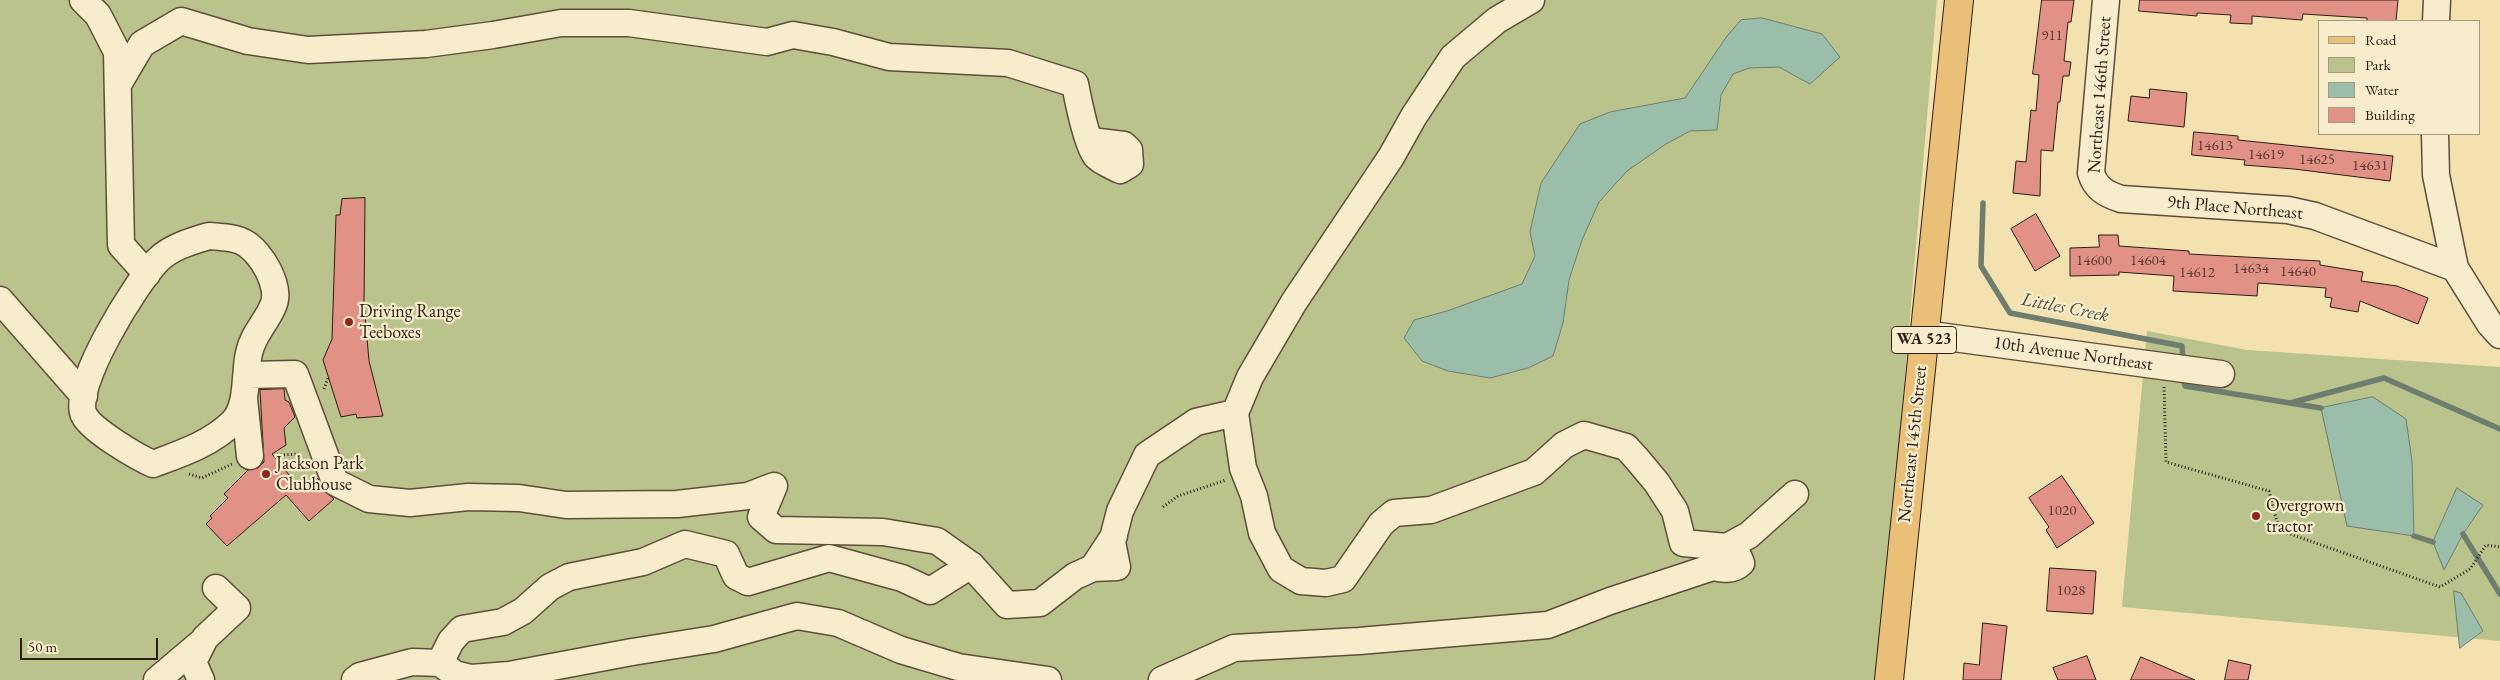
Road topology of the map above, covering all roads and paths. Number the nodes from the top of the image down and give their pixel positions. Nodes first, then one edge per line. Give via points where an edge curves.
1 (83, 0) edge
2 (1531, 0) edge
3 (1959, 0) edge
4 (2106, 0) edge
5 (2437, 0) edge
6 (2436, 20) edge
7 (119, 83) junction
8 (2435, 135) edge
9 (1091, 141) dead end
10 (2099, 188) joint
11 (2455, 268) junction
12 (147, 274) junction
13 (0, 300) edge
14 (1924, 334) junction
15 (2500, 335) edge
16 (2164, 366) junction
17 (2221, 374) dead end
18 (245, 385) junction
19 (84, 396) junction
20 (1235, 413) junction
21 (250, 456) dead end
22 (1245, 474) junction
23 (1795, 494) dead end
24 (1163, 507) dead end
25 (1727, 547) junction
26 (2500, 547) edge
27 (971, 565) junction
28 (216, 588) dead end
29 (206, 638) junction
30 (440, 663) junction
31 (157, 680) edge
32 (171, 680) edge
33 (186, 680) edge
34 (201, 680) edge
35 (355, 680) edge
36 (1048, 680) edge
37 (1162, 680) edge
38 (1889, 680) edge

1 - 7 street via 98,15 117,52
2 - 20 street via 1497,20 1453,57 1294,302 1250,377
3 - 14 main road, Northeast 145th Street / WA 523
4 - 10 street, Northeast 146th Street via 2091,173
5 - 6 street
7 - 9 street via 142,44 181,21 248,41 308,50 426,44 561,23 629,23 767,42 793,35 889,57 1008,64 1075,84
7 - 12 street via 121,245
8 - 11 street via 2436,175
10 - 11 street, 9th Place Northeast via 2121,199 2288,210 2316,216
11 - 15 street
12 - 18 street via 158,259 187,242 210,236 242,241 258,254 272,275 274,304 255,335 248,354
12 - 19 street via 103,341
13 - 19 street
14 - 16 street, 10th Avenue Northeast
14 - 38 main road, Northeast 145th Street / WA 523
16 - 17 street, 10th Avenue Northeast
16 - 26 path via 2166,462 2269,491 2280,530 2440,587 2470,569 2486,545
18 - 19 street via 234,421 200,446 152,464 85,417 81,407
18 - 21 street
18 - 27 street via 295,374 335,482 369,499 410,503 468,497 519,498 566,505 677,504 748,496 774,486 761,517 776,530 883,532 938,541
20 - 22 street
20 - 27 street via 1196,422 1148,455 1120,511 1112,542 1117,566 1093,568 1075,576 1040,603 1007,605
22 - 24 path via 1178,496
22 - 25 street via 1254,496 1262,533 1281,569 1301,581 1326,583 1343,580 1381,524 1394,513 1431,510 1534,472 1564,445 1596,438 1626,447 1657,483 1675,511 1684,543
23 - 25 street via 1749,535
25 - 37 street via 1737,553 1741,563 1737,567 1712,568 1548,625 1234,648
27 - 30 street via 930,591 902,578 829,558 748,582 736,576 726,554 685,544 643,562 569,577 503,622 462,629 451,640
28 - 29 street via 237,608
29 - 31 street
29 - 34 street via 193,662
30 - 35 street via 412,662
30 - 36 street via 455,674 471,678 509,675 714,639 797,616 838,623 901,650 958,667
32 - 33 street

